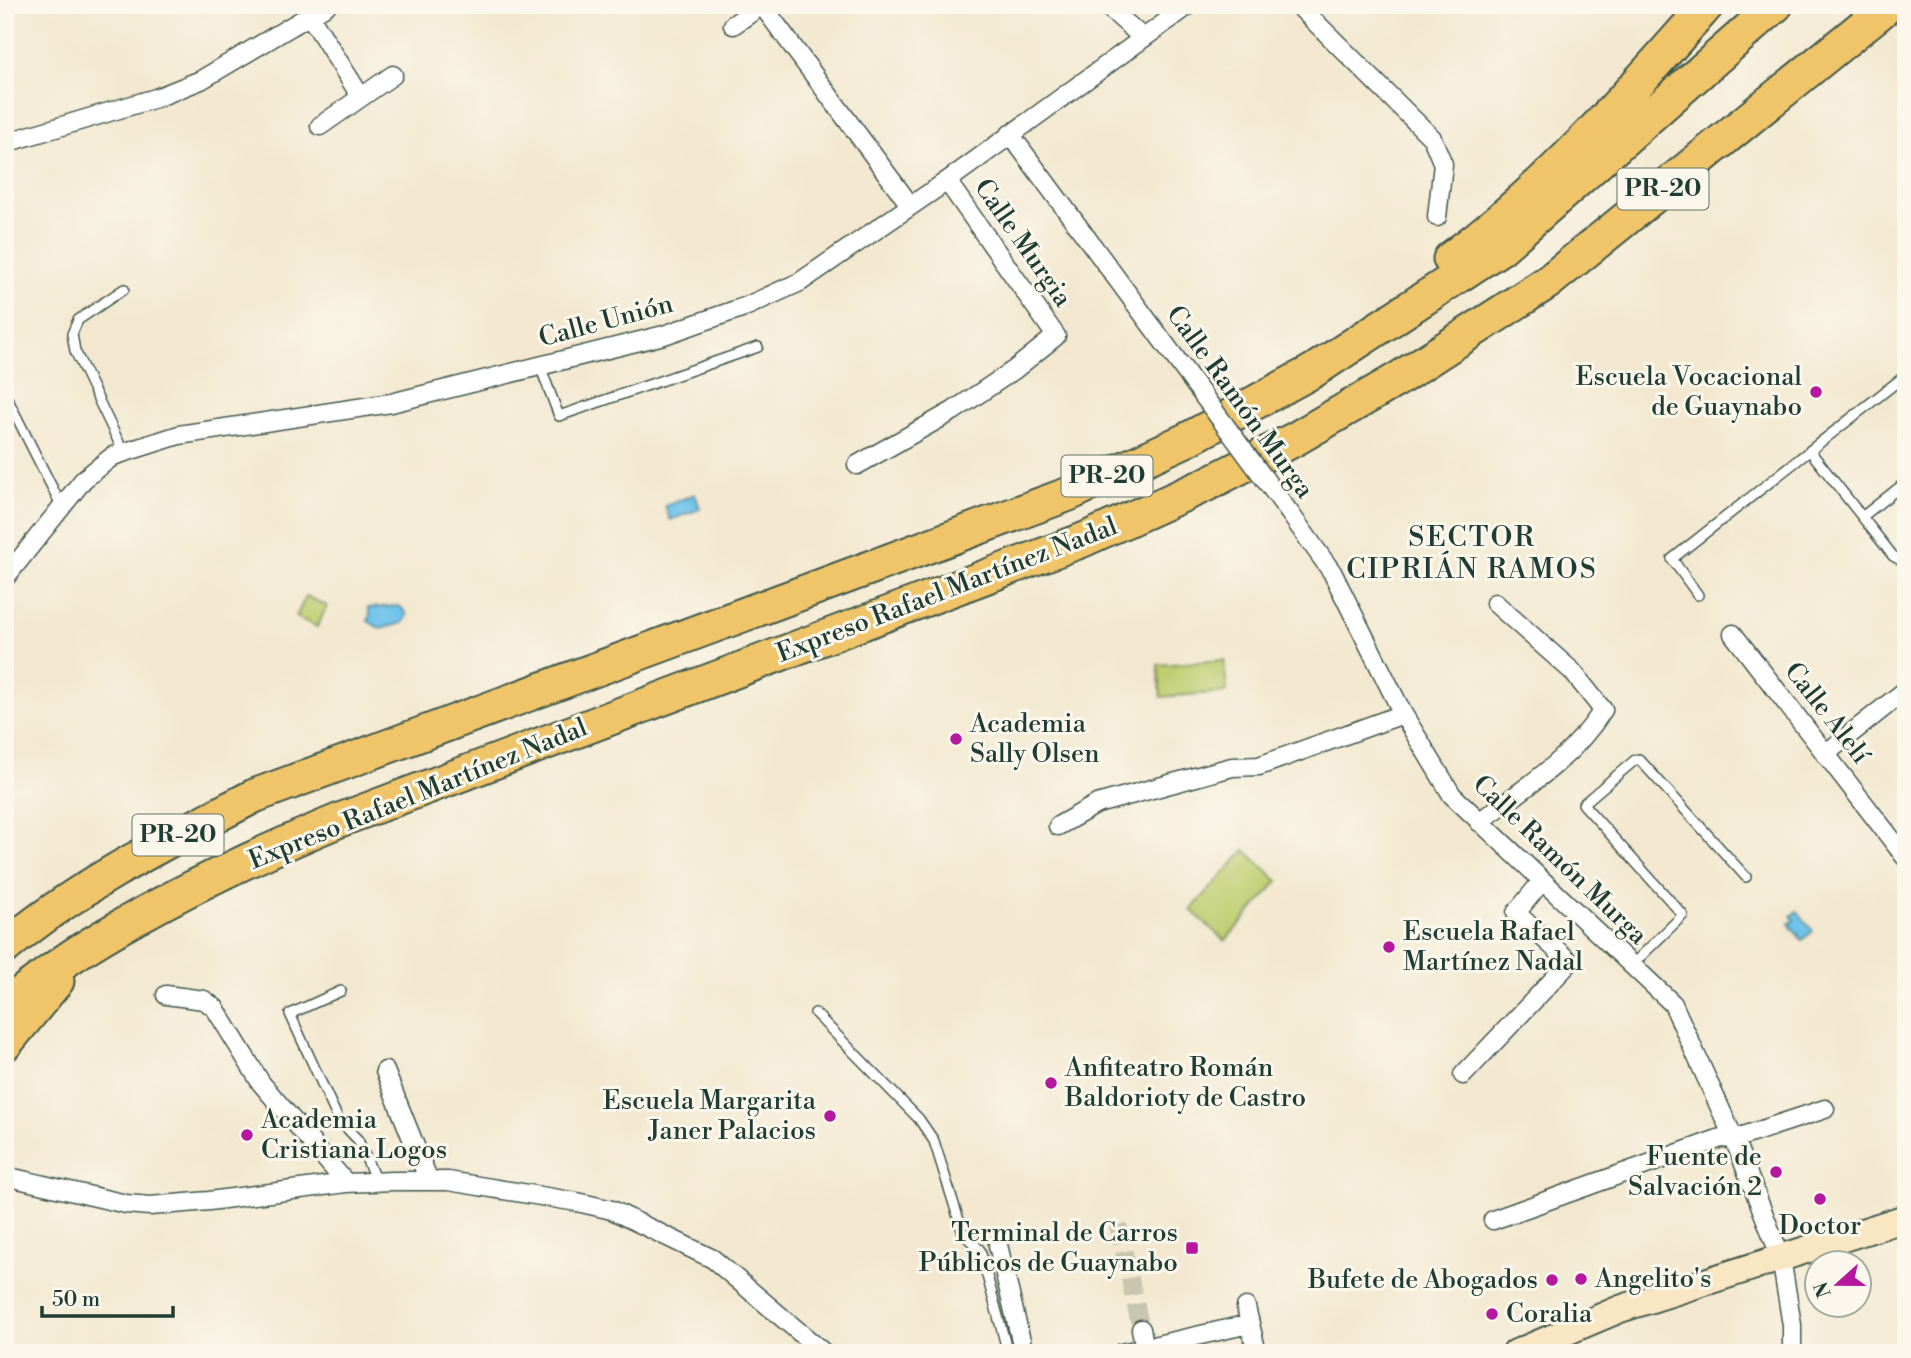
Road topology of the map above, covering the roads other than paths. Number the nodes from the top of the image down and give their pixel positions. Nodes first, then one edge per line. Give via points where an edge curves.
1 (327, 5) edge
2 (762, 5) edge
3 (1106, 5) edge
4 (1189, 5) edge
5 (1298, 5) edge
6 (1707, 5) edge
7 (1776, 5) edge
8 (1889, 5) edge
9 (310, 16) junction
10 (733, 25) dead end
11 (1143, 38) junction
12 (393, 75) dead end
13 (361, 97) junction
14 (320, 126) dead end
15 (1010, 134) junction
16 (5, 143) edge
17 (947, 181) junction
18 (910, 205) junction
19 (1437, 217) dead end
20 (124, 289) dead end
21 (758, 347) dead end
22 (540, 366) junction
23 (1312, 371) junction
24 (1906, 375) edge
25 (5, 394) edge
26 (1810, 451) junction
27 (124, 453) junction
28 (856, 465) dead end
29 (1906, 482) edge
30 (62, 507) junction
31 (1862, 517) junction
32 (1906, 563) edge
33 (5, 578) edge
34 (1698, 594) dead end
35 (1495, 603) dead end
36 (1733, 634) dead end
37 (1906, 690) edge
38 (1403, 714) junction
39 (1825, 754) junction
40 (1479, 822) junction
41 (1058, 826) dead end
42 (1906, 858) edge
43 (1746, 877) dead end
44 (1542, 881) junction
45 (18, 926) edge
46 (5, 947) edge
47 (81, 950) junction
48 (1632, 965) junction
49 (341, 991) dead end
50 (166, 995) dead end
51 (5, 1005) edge
52 (815, 1013) dead end
53 (5, 1044) edge
54 (386, 1071) dead end
55 (1463, 1075) dead end
56 (1825, 1109) dead end
57 (1734, 1139) junction
58 (5, 1176) edge
59 (376, 1181) junction
60 (429, 1181) junction
61 (346, 1183) junction
62 (1906, 1218) edge
63 (1493, 1220) dead end
64 (998, 1245) dead end
65 (1781, 1258) junction
66 (1141, 1329) tunnel mouth
67 (1145, 1350) edge
68 (824, 1353) edge
69 (1008, 1353) edge
70 (1024, 1353) edge
71 (1122, 1353) edge
72 (1257, 1353) edge
73 (1516, 1353) edge
74 (1792, 1353) edge

1 - 9 street
2 - 10 street
2 - 18 street
3 - 11 street
4 - 11 street, Calle Unión
5 - 19 street via 1432,138 1443,164
6 - 23 highway via 1569,158
7 - 23 highway, Expreso Rafael Martínez Nadal / PR-20 via 1501,248
8 - 47 highway, Expreso Rafael Martínez Nadal / PR-20 via 1548,282 1295,439 1083,540 306,834 177,895
9 - 13 street
9 - 16 street via 201,80
11 - 15 street, Calle Unión
12 - 13 street
13 - 14 street
15 - 17 street, Calle Unión
15 - 38 street, Calle Ramón Murga, bridge via 1332,572
17 - 18 street, Calle Unión
17 - 28 street, Calle Murgia via 1056,336 953,411
18 - 22 street, Calle Unión via 800,282 747,306 664,335
20 - 27 lane via 78,320 72,334 75,351
21 - 22 lane via 559,416
22 - 27 street, Calle Unión via 391,403 178,435
23 - 45 highway, Expreso Rafael Martínez Nadal / PR-20 via 1188,439 1069,494 254,796
24 - 26 lane
25 - 30 lane
26 - 31 lane
26 - 34 lane via 1672,559
27 - 30 street, Calle Unión via 84,479
29 - 31 lane
30 - 33 street, Calle Unión
31 - 32 lane via 1893,556
35 - 40 street via 1572,671 1604,710 1564,758
36 - 39 street, Calle Alelí
37 - 39 street
38 - 40 street, Calle Ramón Murga via 1452,795
38 - 41 street via 1259,766 1232,767 1097,804
39 - 42 street, Calle Alelí
40 - 44 street, Calle Ramón Murga
43 - 48 lane via 1639,759 1635,760 1583,804 1683,915
44 - 48 street, Calle Ramón Murga
44 - 55 street via 1516,913 1570,962
45 - 46 highway, Expreso Rafael Martínez Nadal / PR-20
47 - 51 highway, Expreso Rafael Martínez Nadal / PR-20
47 - 53 highway
48 - 57 street, Calle Ramón Murga via 1673,1004
49 - 59 lane via 290,1014 338,1119 358,1140
50 - 61 street via 204,1000 215,1008 261,1083
52 - 69 lane via 919,1119 934,1141 963,1233 980,1250
54 - 60 street
56 - 57 street
57 - 63 street via 1721,1138
57 - 65 street, Calle Ramón Murga
58 - 61 street via 150,1206
59 - 60 street
59 - 61 street
60 - 68 street via 612,1210 713,1259
62 - 65 street
64 - 70 street
65 - 73 street via 1620,1309
65 - 74 street, Calle Ramón Murga
66 - 67 street
67 - 71 street
67 - 72 street via 1248,1315

